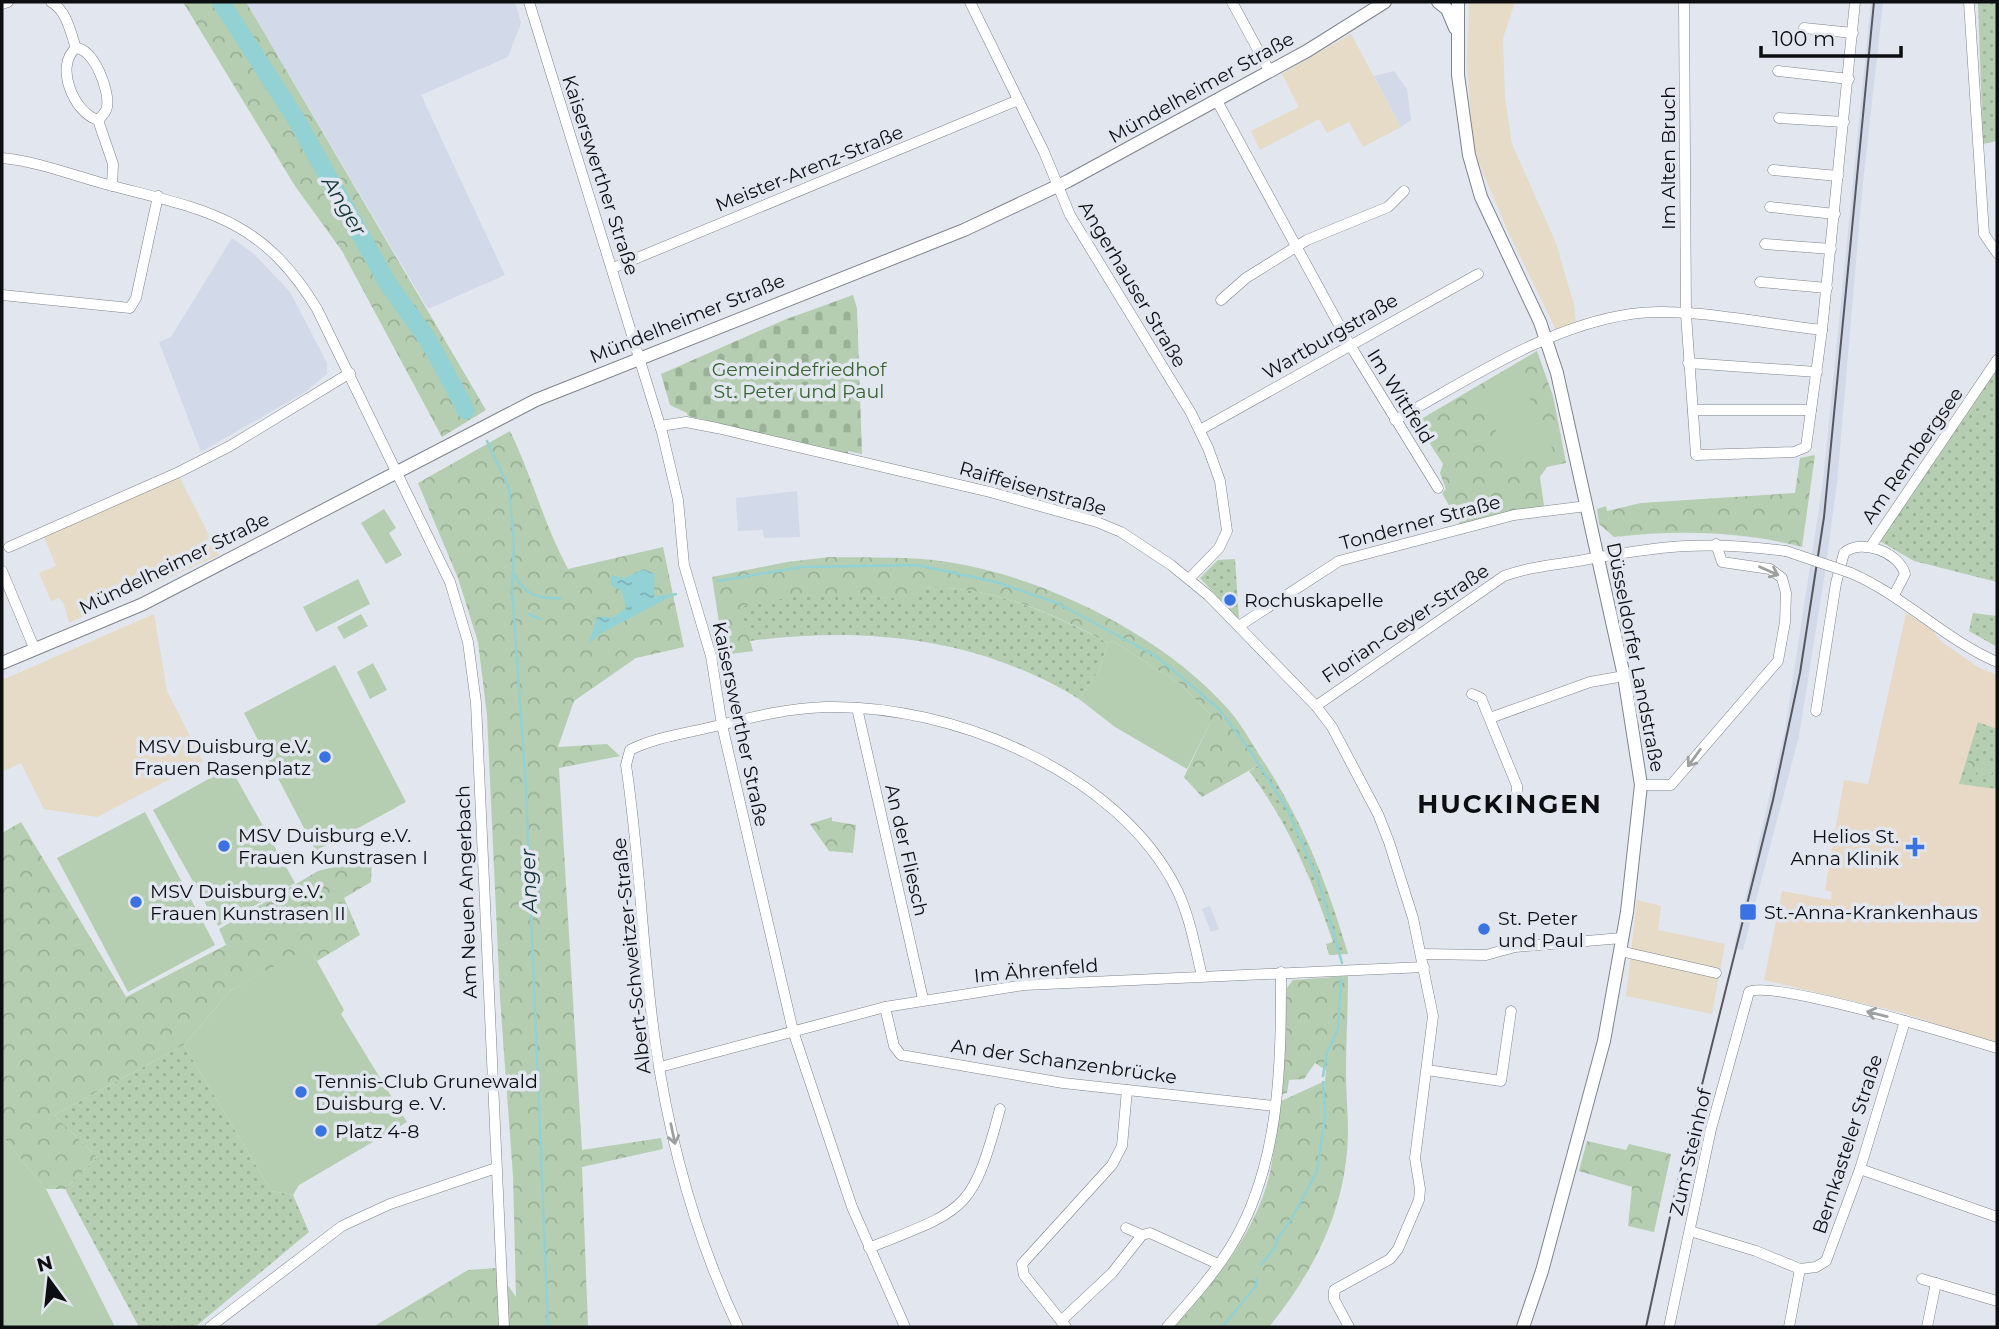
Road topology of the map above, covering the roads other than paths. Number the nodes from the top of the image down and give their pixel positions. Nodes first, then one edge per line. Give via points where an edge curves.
1 (8, 2) edge
2 (51, 2) edge
3 (529, 2) edge
4 (970, 2) edge
5 (1232, 2) edge
6 (1384, 2) edge
7 (1438, 2) edge
8 (1458, 2) edge
9 (1684, 2) edge
10 (1855, 2) edge
11 (1969, 2) edge
12 (2, 4) edge
13 (1804, 28) dead end
14 (1456, 31) junction
15 (1853, 33) junction
16 (76, 48) junction
17 (1778, 71) dead end
18 (1270, 72) junction
19 (1849, 79) junction
20 (1017, 100) junction
21 (1217, 101) junction
22 (1779, 118) dead end
23 (98, 120) junction
24 (1843, 122) junction
25 (2, 158) edge
26 (1773, 170) dead end
27 (1838, 176) junction
28 (112, 186) junction
29 (1057, 187) junction
30 (1404, 191) dead end
31 (158, 196) junction
32 (1770, 207) dead end
33 (1835, 214) junction
34 (1765, 244) dead end
35 (1297, 248) junction
36 (1830, 249) junction
37 (1997, 253) edge
38 (612, 268) junction
39 (1478, 274) dead end
40 (1760, 282) dead end
41 (1828, 288) junction
42 (2, 295) edge
43 (1222, 300) dead end
44 (1686, 314) junction
45 (1822, 330) junction
46 (1547, 339) junction
47 (1350, 345) junction
48 (640, 359) junction
49 (1997, 360) edge
50 (1688, 362) junction
51 (1817, 372) junction
52 (350, 373) junction
53 (1693, 410) junction
54 (1811, 410) junction
55 (1395, 420) junction
56 (660, 425) junction
57 (1200, 430) junction
58 (397, 471) junction
59 (1437, 488) dead end
60 (1587, 506) junction
61 (1716, 544) junction
62 (1871, 547) junction
63 (5, 549) edge
64 (1597, 556) junction
65 (2, 571) edge
66 (1189, 579) junction
67 (6, 592) edge
68 (1894, 595) junction
69 (1239, 626) junction
70 (35, 650) junction
71 (1997, 662) edge
72 (2, 663) edge
73 (1624, 676) junction
74 (1472, 694) dead end
75 (1316, 706) junction
76 (857, 708) junction
77 (1816, 711) dead end
78 (1490, 718) junction
79 (722, 725) junction
80 (1641, 785) junction
81 (1517, 798) dead end
82 (1621, 945) junction
83 (1421, 954) junction
84 (1424, 967) junction
85 (1281, 972) junction
86 (1716, 973) dead end
87 (1202, 976) junction
88 (923, 999) junction
89 (885, 1007) junction
90 (1511, 1012) dead end
91 (1905, 1021) junction
92 (793, 1031) junction
93 (1997, 1048) edge
94 (660, 1067) junction
95 (1427, 1070) junction
96 (1127, 1090) junction
97 (1274, 1106) junction
98 (1000, 1109) dead end
99 (496, 1168) junction
100 (1860, 1169) junction
101 (1997, 1217) edge
102 (1126, 1228) dead end
103 (1690, 1231) junction
104 (1142, 1236) junction
105 (869, 1248) junction
106 (1218, 1264) junction
107 (1800, 1269) junction
108 (1922, 1279) dead end
109 (1936, 1283) junction
110 (1997, 1301) edge
111 (1063, 1324) edge
112 (210, 1327) edge
113 (504, 1327) edge
114 (738, 1327) edge
115 (905, 1327) edge
116 (1167, 1327) edge
117 (1349, 1327) edge
118 (1523, 1327) edge
119 (1670, 1327) edge
120 (1789, 1327) edge
121 (1927, 1327) edge

1 - 12 street
2 - 16 street via 63,12
3 - 38 street, Kaiserswerther Straße
4 - 20 street, Angerhauser Straße
5 - 18 street
6 - 18 main road, Mündelheimer Straße
7 - 14 main road via 1447,9
8 - 14 main road, Düsseldorfer Landstraße
9 - 44 street, Im Alten Bruch
10 - 15 street
11 - 37 street via 1984,234
13 - 15 street
14 - 46 main road, Düsseldorfer Landstraße via 1465,135 1474,175
15 - 19 street
16 - 23 street via 86,50 94,59 107,100 105,113
16 - 23 street via 65,67 79,107
17 - 19 street
18 - 21 main road, Mündelheimer Straße
19 - 24 street
20 - 29 street, Angerhauser Straße
20 - 38 street, Meister-Arenz-Straße
21 - 29 main road, Mündelheimer Straße
21 - 35 street, Im Wittfeld
22 - 24 street
23 - 28 street via 113,164
24 - 27 street
25 - 28 street, Am Neuen Angerbach
26 - 27 street
27 - 33 street
28 - 31 street, Am Neuen Angerbach
29 - 48 main road, Mündelheimer Straße via 933,243
29 - 57 street, Angerhauser Straße
30 - 35 street via 1388,206
31 - 42 street via 131,308
31 - 52 street, Am Neuen Angerbach via 218,215 274,252 308,293
32 - 33 street
33 - 36 street
34 - 36 street
35 - 43 street via 1246,278
35 - 47 street, Im Wittfeld
36 - 41 street
38 - 48 street, Kaiserswerther Straße
39 - 47 street, Wartburgstraße
40 - 41 street
41 - 45 street
44 - 45 street
44 - 46 street via 1633,314
44 - 50 street, Im Alten Bruch
45 - 51 street
46 - 55 street
46 - 60 main road, Düsseldorfer Landstraße
47 - 55 street, Im Wittfeld
47 - 57 street, Wartburgstraße
48 - 56 street, Kaiserswerther Straße
48 - 58 main road, Mündelheimer Straße via 536,400
49 - 62 street, Am Rembergsee
50 - 51 street
50 - 53 street, Im Alten Bruch
51 - 54 street
52 - 58 street, Am Neuen Angerbach
52 - 63 street via 189,467
53 - 54 street
53 - 54 street, Im Alten Bruch via 1696,455 1704,457 1794,452 1806,447
55 - 59 street, Im Wittfeld
56 - 66 street, Raiffeisenstraße via 696,424 1073,514 1121,532
56 - 79 street, Kaiserswerther Straße via 678,499 684,565 711,656
57 - 66 street, Angerhauser Straße via 1220,481 1227,531 1219,548
58 - 70 main road, Mündelheimer Straße via 171,590
58 - 99 street, Am Neuen Angerbach via 450,582 468,642 476,703
60 - 64 main road, Düsseldorfer Landstraße
60 - 69 street, Tonderner Straße via 1514,515 1339,561
61 - 64 street, Florian-Geyer-Straße via 1648,547
61 - 68 street, Florian-Geyer-Straße, bridge via 1786,551 1851,573
61 -> 80 street via 1722,562 1770,569 1782,578 1785,622 1778,661 1671,785
62 - 68 street, Am Rembergsee via 1904,568 1904,580
62 - 77 street via 1859,545 1844,553
64 - 73 main road, Düsseldorfer Landstraße
64 - 75 street, Florian-Geyer-Straße via 1504,576
65 - 67 street
66 - 69 street, Raiffeisenstraße
67 - 70 street
68 - 71 street, Florian-Geyer-Straße
69 - 75 street, Raiffeisenstraße
70 - 72 main road, Mündelheimer Straße
73 - 78 street via 1590,682
73 - 80 main road, Düsseldorfer Landstraße
74 - 78 street via 1481,698
75 - 83 street, Raiffeisenstraße via 1378,814 1403,881
76 - 79 street, Albert-Schweitzer-Straße via 825,707
76 - 87 street, Albert-Schweitzer-Straße via 976,732 1027,753 1090,791 1145,843 1169,876 1188,916
76 - 88 street, An der Fliesch
78 - 81 street via 1517,786
79 - 92 street, Kaiserswerther Straße
79 - 94 street, Albert-Schweitzer-Straße via 637,747 630,750 625,765
80 - 82 main road, Düsseldorfer Landstraße
82 - 83 street via 1516,947 1486,955
82 - 86 street
82 - 118 main road, Düsseldorfer Landstraße via 1598,1068
83 - 84 street, Raiffeisenstraße
84 - 85 street, Im Ährenfeld
84 - 95 street, Raiffeisenstraße via 1433,1016
85 - 87 street, Im Ährenfeld
85 - 97 street
87 - 88 street, Im Ährenfeld via 1024,985
88 - 89 street, Im Ährenfeld
89 - 92 street, Im Ährenfeld
89 - 96 street, An der Schanzenbrücke via 894,1046 901,1055
90 - 95 street via 1501,1081
91 - 93 street
91 - 100 street, Bernkasteler Straße
91 -> 103 street, Zum Steinhof via 1754,989 1746,998 1711,1129
92 - 94 street, Im Ährenfeld
92 - 105 street, Kaiserswerther Straße via 834,1159
94 -> 114 street, Albert-Schweitzer-Straße via 695,1215
95 - 117 street, Raiffeisenstraße via 1415,1158 1419,1200 1390,1259 1334,1290
96 - 97 street, An der Schanzenbrücke
96 - 111 street via 1122,1146 1112,1165 1022,1264 1024,1275
97 - 106 street via 1263,1174 1232,1245
98 - 105 street via 976,1185 965,1202 940,1220
99 - 112 street via 390,1204 342,1226
99 - 113 street, Am Neuen Angerbach
100 - 101 street
100 - 107 street, Bernkasteler Straße via 1826,1261 1816,1268
102 - 104 street
103 - 107 street
103 - 119 street, Zum Steinhof
104 - 106 street via 1150,1233
104 - 111 street
105 - 115 street, Kaiserswerther Straße
106 - 116 street
107 - 120 street
108 - 109 street
109 - 110 street
109 - 121 street

